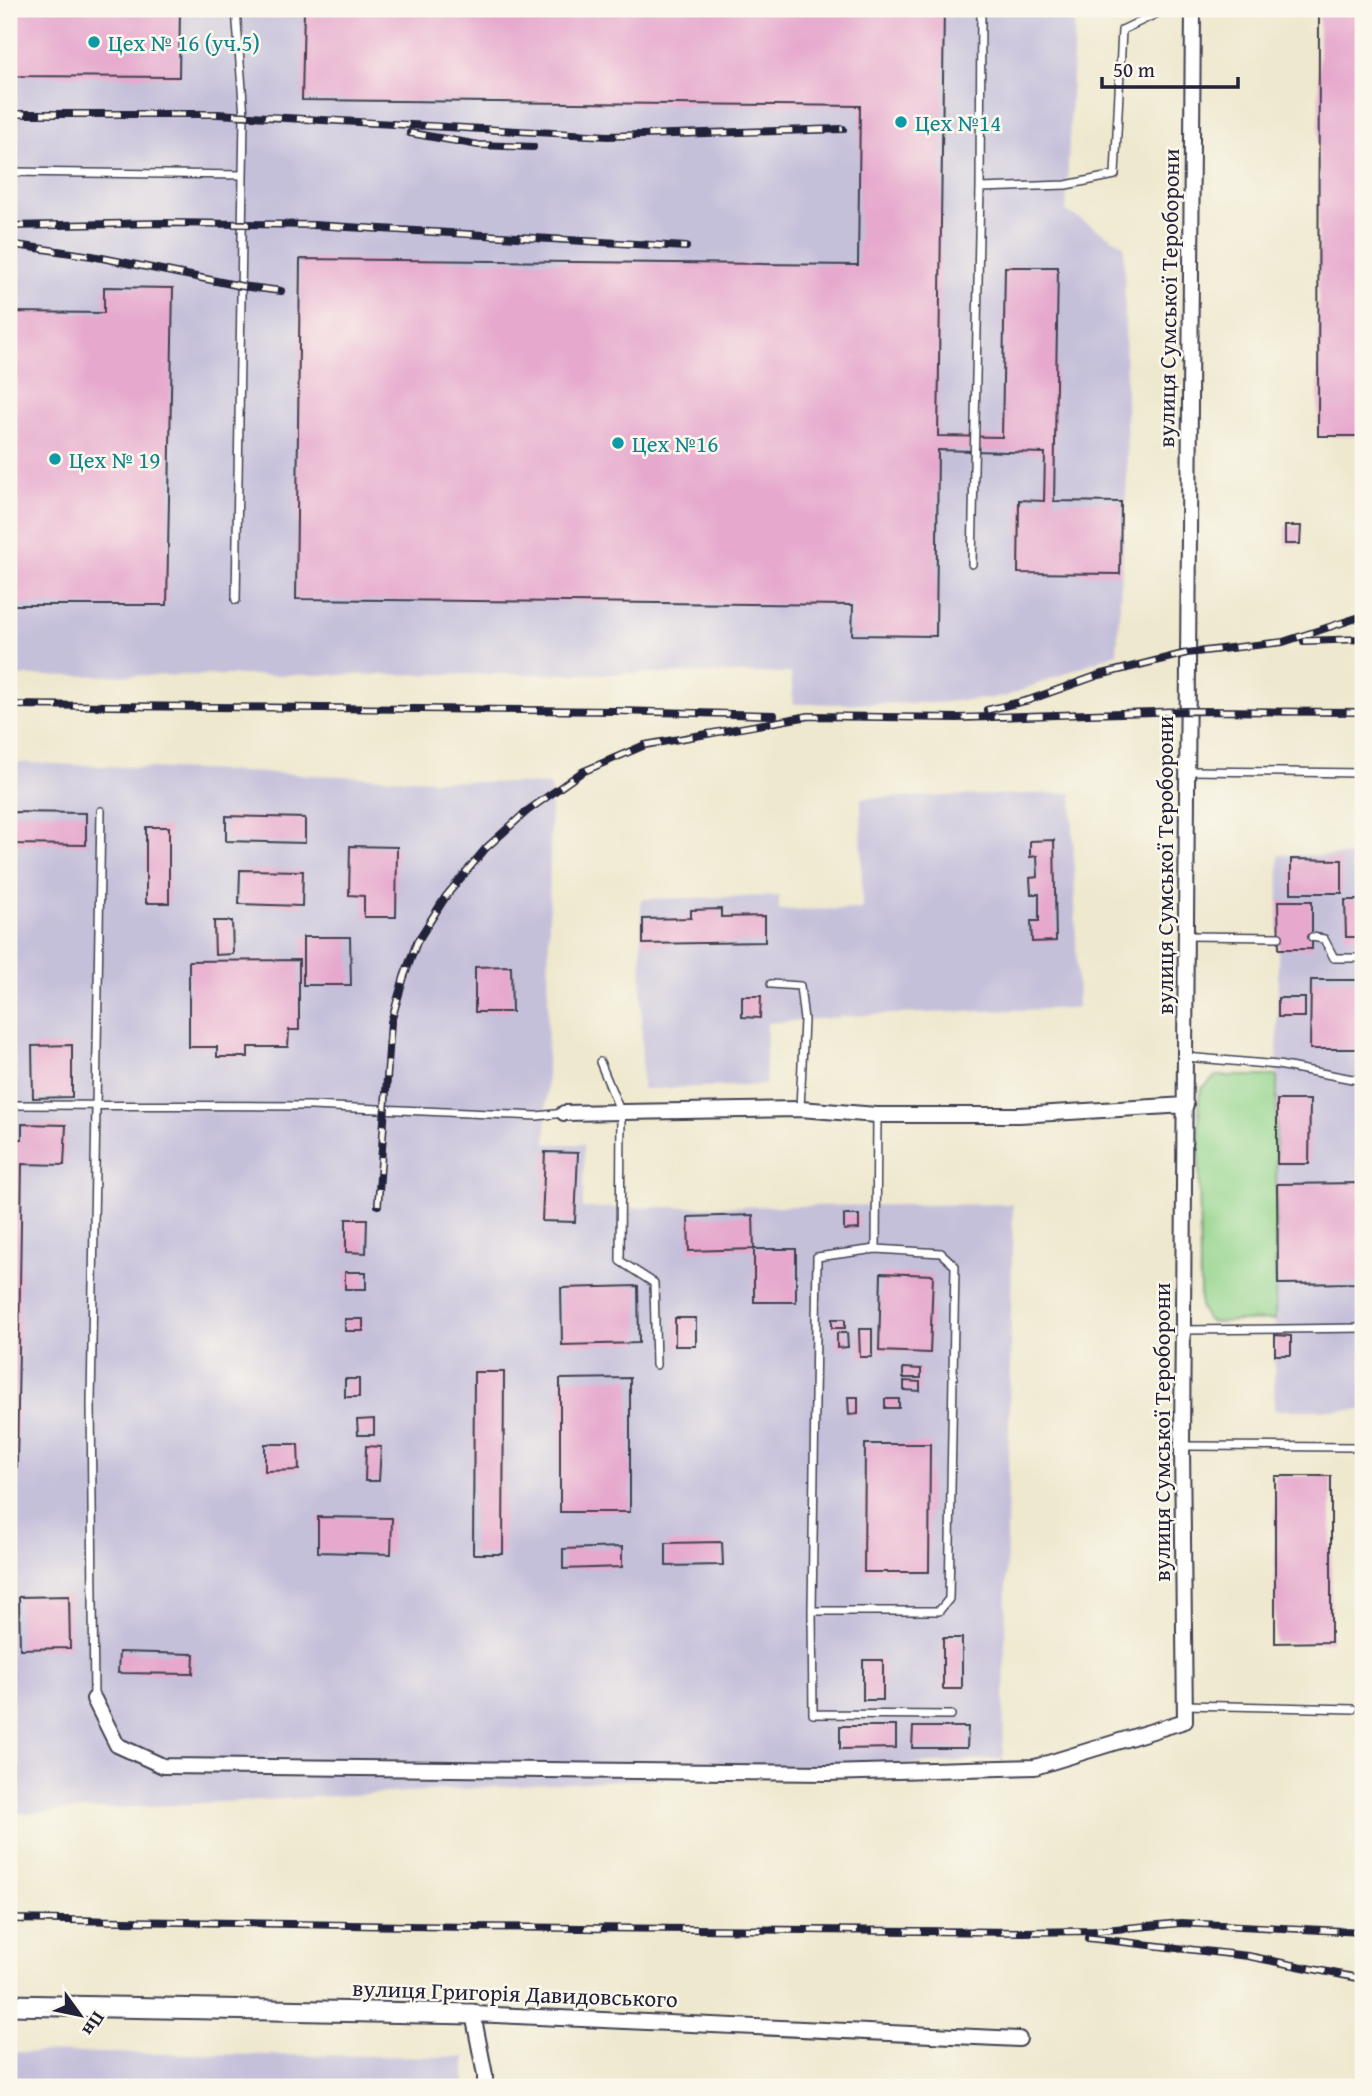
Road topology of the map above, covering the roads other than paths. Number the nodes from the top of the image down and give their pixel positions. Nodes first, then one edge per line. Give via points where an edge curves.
1 (236, 9) edge
2 (981, 9) edge
3 (1166, 9) edge
4 (1193, 9) edge
5 (9, 172) edge
6 (243, 176) junction
7 (980, 188) junction
8 (972, 564) dead end
9 (236, 600) dead end
10 (1188, 771) junction
11 (1363, 773) edge
12 (101, 811) dead end
13 (1186, 936) junction
14 (1279, 937) dead end
15 (1312, 937) dead end
16 (1363, 958) edge
17 (771, 984) dead end
18 (1186, 1057) junction
19 (600, 1062) dead end
20 (1363, 1081) edge
21 (9, 1105) edge
22 (1186, 1105) junction
23 (98, 1106) junction
24 (800, 1109) junction
25 (564, 1113) joint
26 (621, 1113) junction
27 (877, 1115) junction
28 (876, 1249) junction
29 (1363, 1328) edge
30 (1184, 1330) junction
31 (656, 1365) dead end
32 (1182, 1446) junction
33 (1363, 1447) edge
34 (812, 1611) junction
35 (93, 1699) joint
36 (1184, 1705) junction
37 (1353, 1709) dead end
38 (951, 1715) dead end
39 (9, 2005) edge
40 (473, 2014) junction
41 (1018, 2039) dead end
42 (485, 2087) edge

1 - 6 lane via 244,116
2 - 7 lane
3 - 7 lane via 1122,30 1115,175 1066,185
4 - 10 street, вулиця Сумської Тероборони
5 - 6 lane
6 - 9 lane
7 - 8 lane
10 - 11 lane
10 - 13 street, вулиця Сумської Тероборони
12 - 23 lane
13 - 14 lane
13 - 18 street, вулиця Сумської Тероборони
15 - 16 lane via 1324,939 1334,958
17 - 24 lane via 800,986 804,1020
18 - 20 lane via 1278,1065
18 - 22 street, вулиця Сумської Тероборони
19 - 26 lane
21 - 23 lane
22 - 27 street via 1019,1115
22 - 30 street, вулиця Сумської Тероборони
23 - 25 lane
23 - 35 lane via 91,1403
24 - 26 street
24 - 27 street
25 - 26 street
26 - 31 lane via 620,1261 654,1283
27 - 28 lane
28 - 34 lane via 817,1257
28 - 34 lane via 941,1254 956,1266 949,1600 939,1611
29 - 30 lane
30 - 32 street, вулиця Сумської Тероборони
32 - 33 lane
32 - 36 street, вулиця Сумської Тероборони
34 - 38 lane via 813,1714
35 - 36 street, вулиця Сумської Тероборони via 117,1745 163,1766 814,1773 1035,1767 1185,1721
36 - 37 lane
39 - 40 street, вулиця Григорія Давидовського
40 - 41 street, вулиця Григорія Давидовського
40 - 42 street

